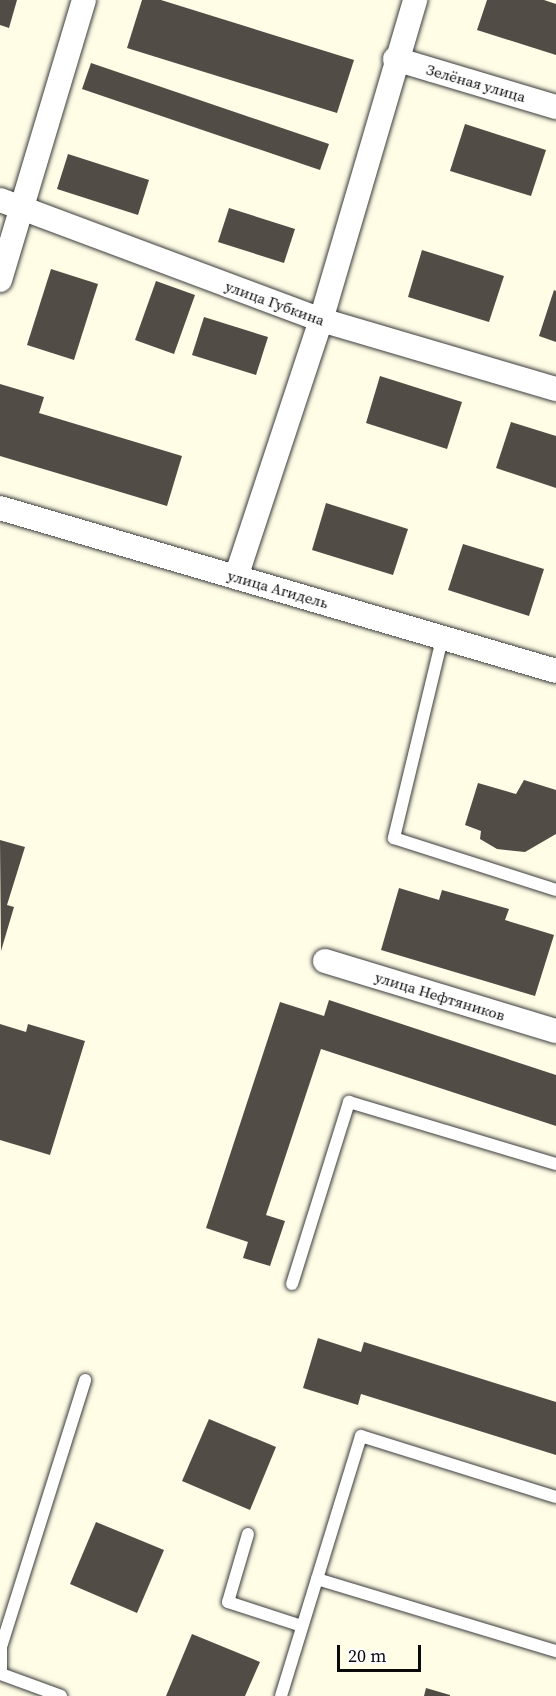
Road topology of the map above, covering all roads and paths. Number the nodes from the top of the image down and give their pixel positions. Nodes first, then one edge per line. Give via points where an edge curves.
1 (84, 0) edge
2 (415, 0) edge
3 (396, 59) junction
4 (556, 107) edge
5 (11, 204) edge
6 (0, 280) edge
7 (321, 320) junction
8 (556, 389) edge
9 (0, 508) edge
10 (236, 577) junction
11 (443, 635) junction
12 (556, 670) edge
13 (556, 890) edge
14 (325, 961) dead end
15 (556, 1031) edge
16 (556, 1164) edge
17 (292, 1284) dead end
18 (85, 1380) dead end
19 (556, 1497) edge
20 (248, 1534) dead end
21 (317, 1579) junction
22 (302, 1626) junction
23 (556, 1651) edge
24 (61, 1696) edge
25 (281, 1696) edge

1 - 5 street
2 - 3 street
3 - 4 street, Зелёная улица
3 - 7 street
5 - 6 street
5 - 7 street, улица Губкина
7 - 8 street, улица Губкина
7 - 10 street
9 - 10 street, улица Агидель
10 - 11 street, улица Агидель
11 - 12 street, улица Агидель
11 - 13 lane via 394,838
14 - 15 street, улица Нефтяников
16 - 17 lane via 349,1102
18 - 24 lane via 1,1647 1,1674
19 - 21 lane via 361,1436
20 - 22 lane via 228,1602
21 - 22 lane
21 - 23 lane
22 - 25 lane

